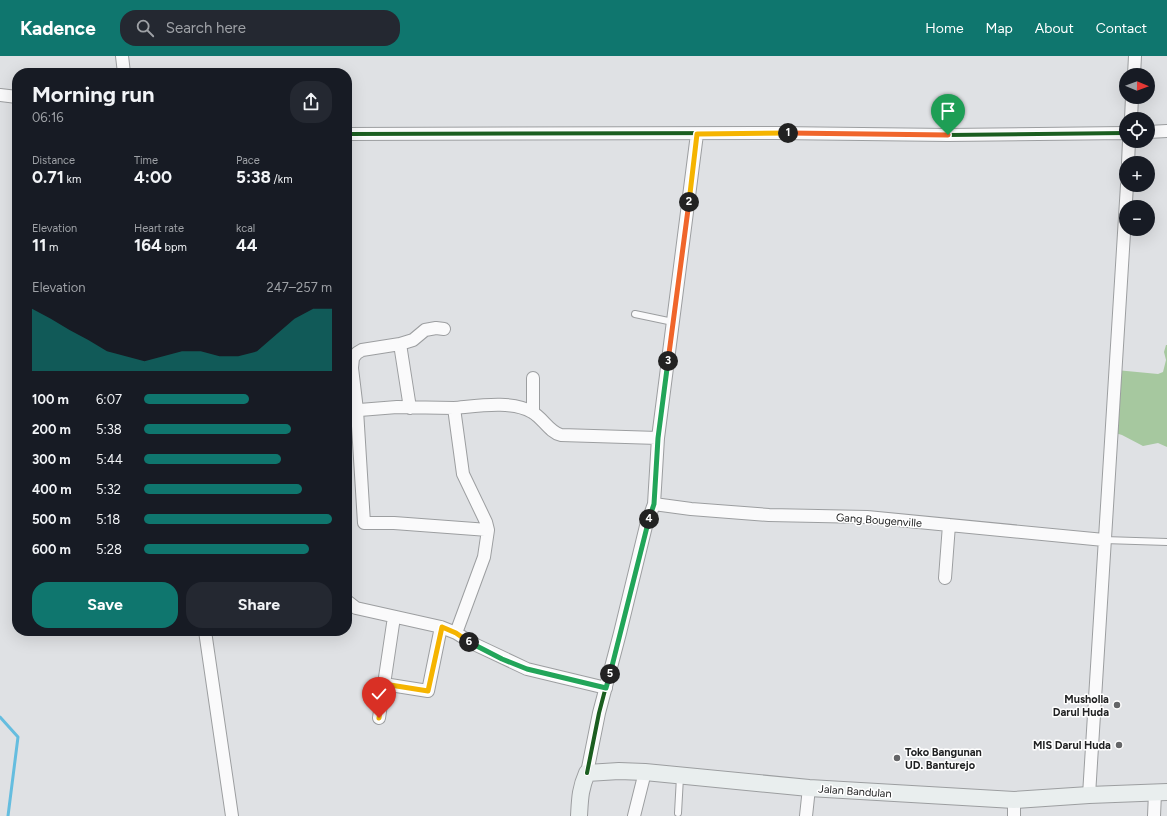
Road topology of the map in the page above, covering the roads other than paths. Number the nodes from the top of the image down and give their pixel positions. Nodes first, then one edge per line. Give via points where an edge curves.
1 (122, 56) edge
2 (1135, 56) edge
3 (123, 68) edge
4 (1134, 68) edge
5 (0, 95) edge
6 (12, 96) edge
7 (1167, 131) edge
8 (1155, 132) edge
9 (1119, 133) edge
10 (352, 134) edge
11 (697, 134) junction
12 (1127, 192) edge
13 (635, 314) dead end
14 (673, 322) junction
15 (444, 329) dead end
16 (400, 344) junction
17 (533, 378) dead end
18 (410, 408) junction
19 (454, 408) junction
20 (352, 410) edge
21 (533, 412) junction
22 (658, 438) junction
23 (654, 504) junction
24 (948, 526) junction
25 (488, 530) junction
26 (1104, 540) junction
27 (1167, 542) edge
28 (945, 578) dead end
29 (352, 605) edge
30 (394, 617) junction
31 (442, 627) junction
32 (456, 633) junction
33 (206, 636) edge
34 (384, 684) junction
35 (606, 688) junction
36 (379, 718) dead end
37 (645, 772) junction
38 (587, 773) junction
39 (680, 775) junction
40 (809, 788) junction
41 (1161, 793) edge
42 (1089, 795) junction
43 (1014, 800) junction
44 (678, 813) dead end
45 (232, 816) edge
46 (579, 816) edge
47 (634, 816) edge
48 (806, 816) edge
49 (1014, 816) edge
50 (1154, 816) edge

1 - 3 street
2 - 4 street
5 - 6 street
7 - 8 street
9 - 11 street
10 - 11 street
11 - 14 street
12 - 26 street
13 - 14 lane
14 - 22 street
15 - 16 street via 425,330 413,340
16 - 18 street
16 - 20 street via 362,350 353,358
17 - 21 street
18 - 19 street
18 - 20 street
19 - 21 street via 504,405 522,407
19 - 25 street via 463,474
20 - 25 street via 364,523
21 - 22 street via 555,434
22 - 23 street
23 - 24 street, Gang Bougenville via 769,516 866,517
23 - 35 street via 646,526
24 - 26 street, Gang Bougenville
24 - 28 street
25 - 32 street via 484,557
26 - 27 lane
26 - 42 street
29 - 30 street
30 - 31 street
30 - 34 street
31 - 32 street
31 - 34 street via 428,691
32 - 35 street via 527,669
33 - 45 street
34 - 36 street
35 - 38 street
37 - 38 street, Jalan Bandulan
37 - 39 street, Jalan Bandulan
37 - 47 street
38 - 46 street via 580,795
39 - 40 street, Jalan Bandulan
39 - 44 lane
40 - 43 street, Jalan Bandulan
40 - 48 street
41 - 42 street, Jalan Bandulan
41 - 50 street
42 - 43 street, Jalan Bandulan
43 - 49 street

